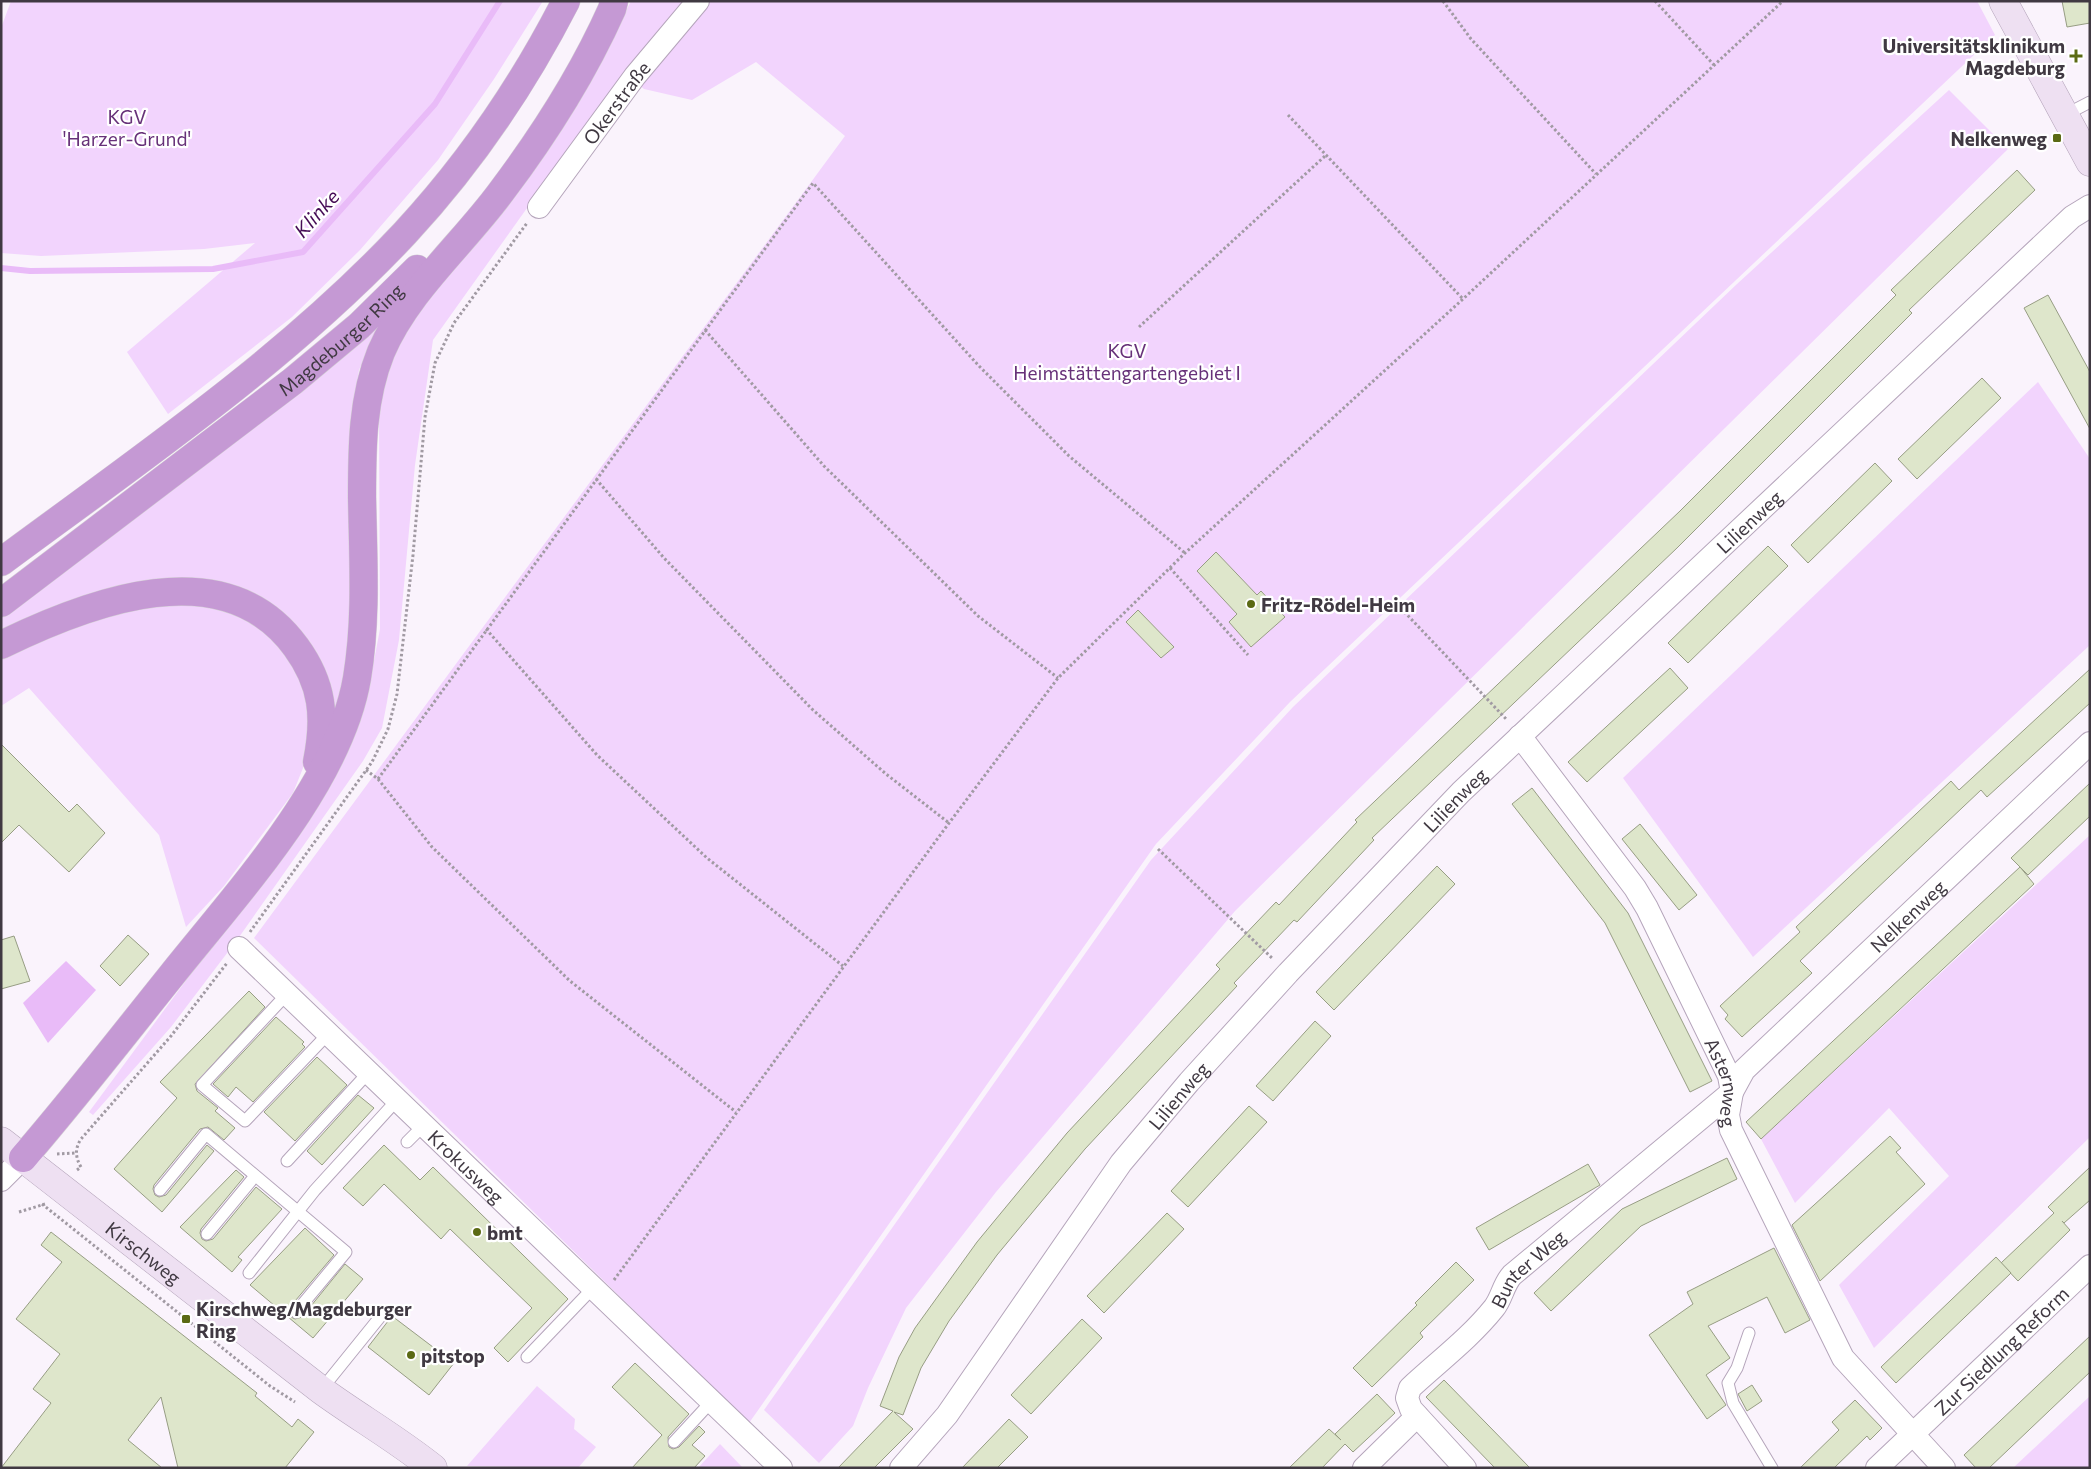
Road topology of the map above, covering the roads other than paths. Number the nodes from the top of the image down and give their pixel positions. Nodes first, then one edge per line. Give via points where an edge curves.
1 (566, 1) edge
2 (602, 1) edge
3 (614, 1) edge
4 (698, 1) edge
5 (2003, 1) edge
6 (2090, 102) edge
7 (2065, 116) junction
8 (2090, 162) edge
9 (539, 206) dead end
10 (2090, 206) edge
11 (1, 562) edge
12 (1, 603) edge
13 (1, 645) edge
14 (1520, 736) junction
15 (2090, 743) edge
16 (305, 799) junction
17 (239, 948) dead end
18 (286, 995) junction
19 (327, 1034) junction
20 (368, 1073) junction
21 (1732, 1092) junction
22 (396, 1101) junction
23 (423, 1126) junction
24 (1, 1141) edge
25 (407, 1142) dead end
26 (23, 1158) junction
27 (287, 1161) dead end
28 (255, 1176) junction
29 (1, 1180) edge
30 (160, 1190) dead end
31 (298, 1212) junction
32 (207, 1234) dead end
33 (2090, 1266) edge
34 (248, 1273) dead end
35 (602, 1285) junction
36 (296, 1312) dead end
37 (384, 1312) dead end
38 (1748, 1333) dead end
39 (527, 1357) dead end
40 (321, 1390) junction
41 (711, 1402) junction
42 (1418, 1416) junction
43 (1913, 1433) junction
44 (674, 1442) dead end
45 (433, 1468) edge
46 (780, 1468) edge
47 (901, 1468) edge
48 (1364, 1468) edge
49 (1465, 1468) edge
50 (1772, 1468) edge
51 (1877, 1468) edge
52 (1944, 1468) edge

1 - 11 highway, Magdeburger Ring via 484,137 434,199 372,267 244,380
2 - 12 highway, Magdeburger Ring via 553,92 511,154 460,220 394,292 293,381
3 - 16 highway via 585,66 545,130 501,193 406,307 381,352 370,388 363,432 363,624 357,676 339,737
4 - 9 street, Okerstraße via 635,76
5 - 7 main road
6 - 7 lane
7 - 8 main road
10 - 14 street, Lilienweg via 2072,216
13 - 16 highway via 65,618 137,595 205,592 248,605 274,622 290,639 309,669 320,700 321,743
14 - 21 street, Asternweg via 1621,868 1647,908 1723,1061
14 - 47 street, Lilienweg via 1431,822 1288,973 1121,1162 947,1415
15 - 21 street, Nelkenweg via 1744,1070
16 - 26 highway via 267,854
17 - 18 street, Krokusweg
18 - 19 street, Krokusweg
18 - 19 lane via 202,1085 245,1121
19 - 20 street, Krokusweg
20 - 22 street, Krokusweg
20 - 27 lane
21 - 42 street, Bunter Weg via 1512,1275 1485,1319 1409,1390 1408,1401
21 - 43 street, Asternweg via 1728,1115 1731,1130 1841,1354 1852,1370
22 - 23 street, Krokusweg
22 - 31 lane
23 - 25 lane
23 - 35 street, Krokusweg via 472,1176
24 - 26 main road, Kirschweg
26 - 29 street
26 - 40 main road, Kirschweg
28 - 30 lane via 206,1134
28 - 31 lane
28 - 32 lane
31 - 34 lane
31 - 36 lane via 346,1252
33 - 43 street, Zur Siedlung Reform
35 - 39 lane
35 - 41 street, Krokusweg
37 - 40 lane
38 - 50 lane via 1737,1368 1728,1383 1733,1404
40 - 45 main road, Kirschweg
41 - 44 lane
41 - 46 street, Krokusweg
42 - 48 street
42 - 49 street, Bunter Weg
43 - 51 street, Zur Siedlung Reform
43 - 52 street, Asternweg

